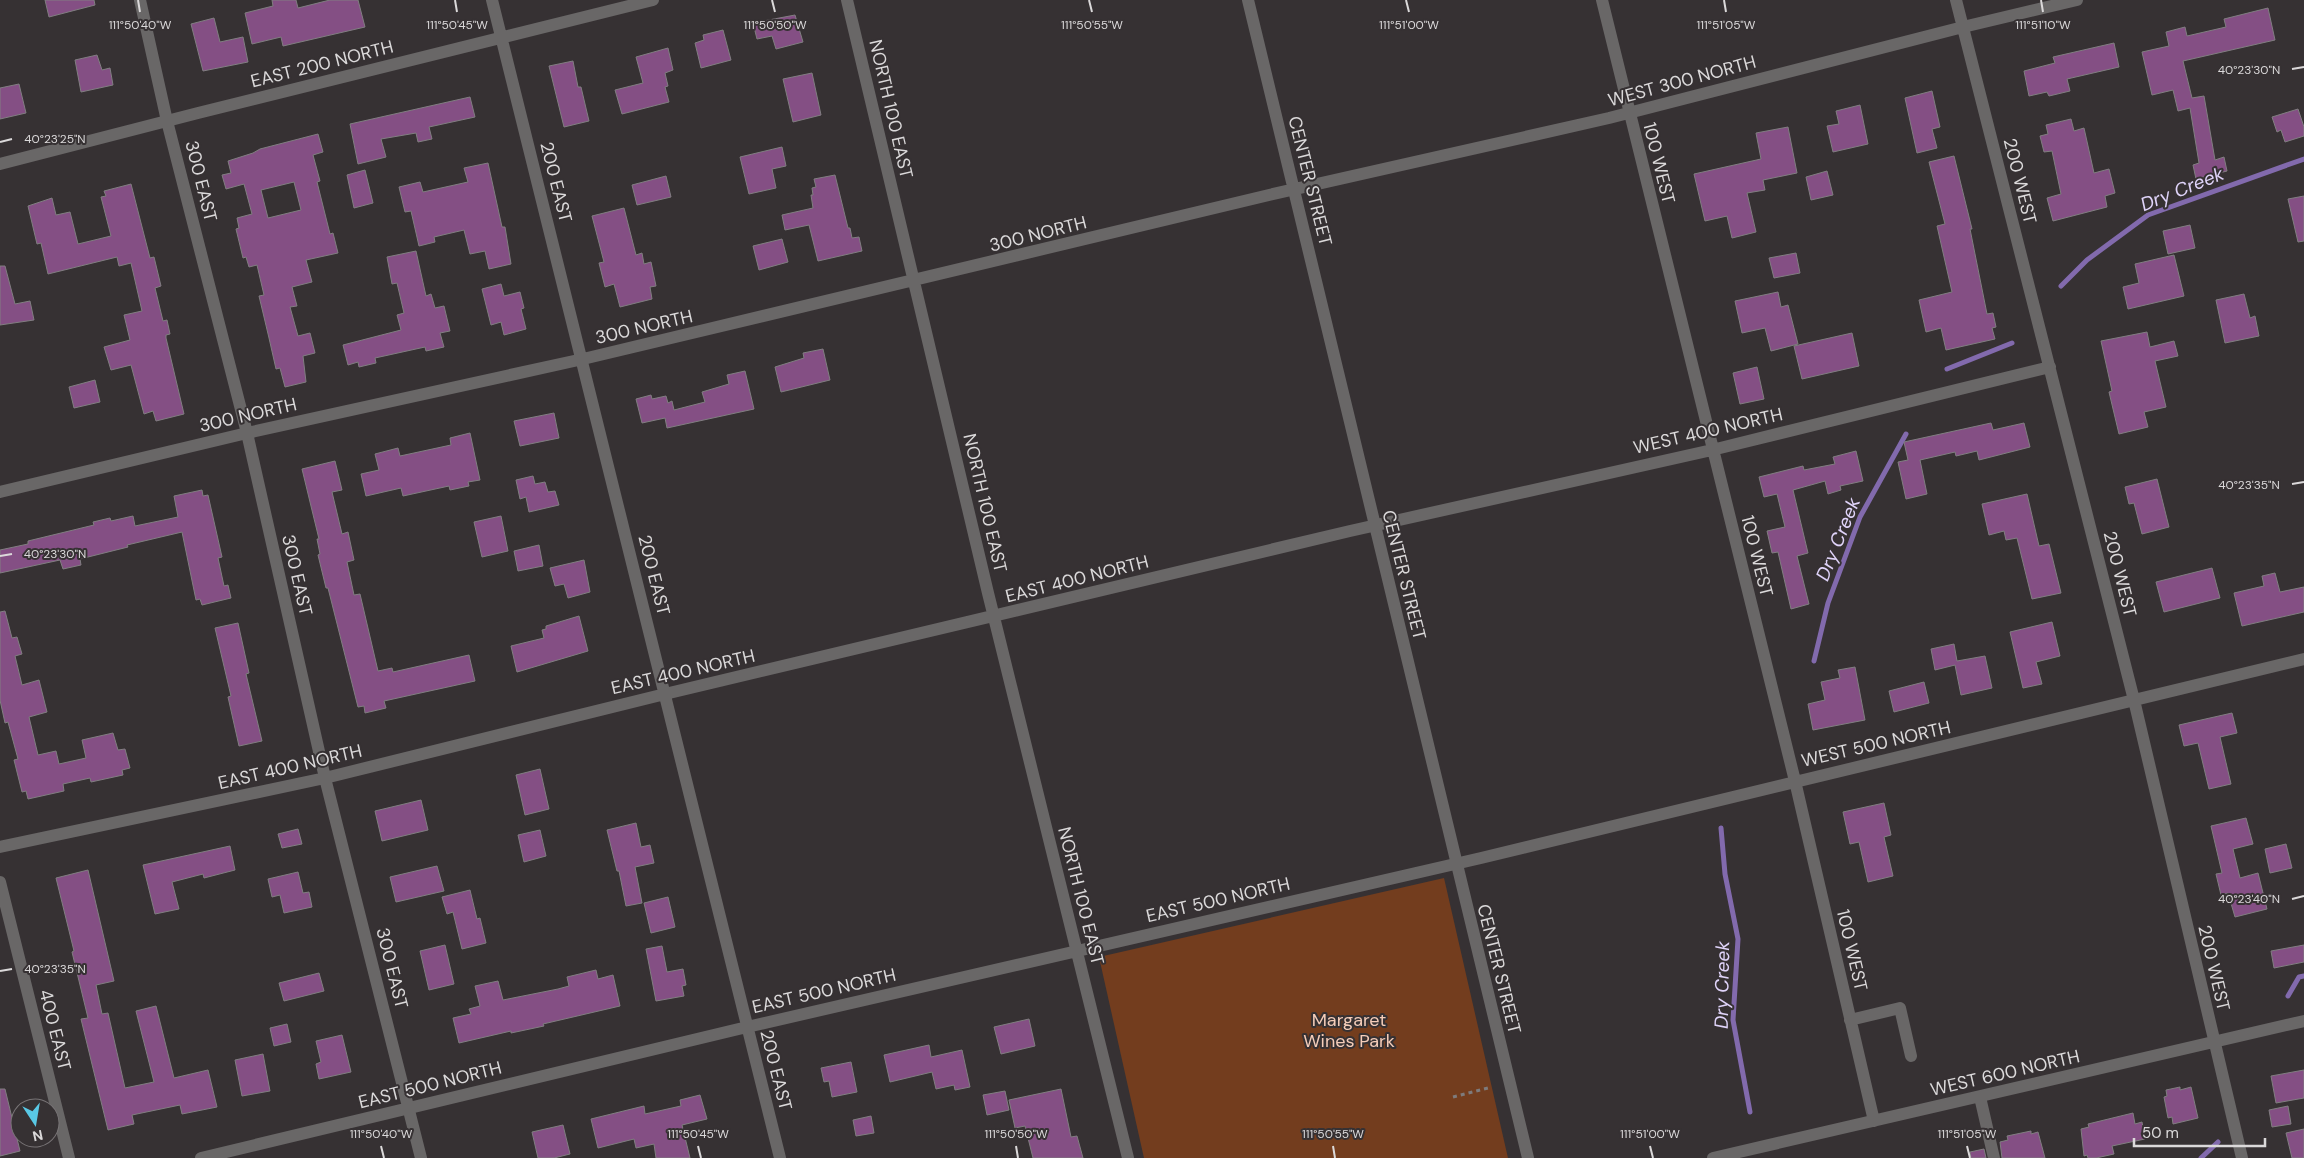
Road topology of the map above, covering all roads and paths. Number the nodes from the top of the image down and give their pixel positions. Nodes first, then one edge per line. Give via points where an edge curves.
1 (140, 0) edge
2 (492, 0) edge
3 (653, 0) edge
4 (847, 0) edge
5 (1248, 0) edge
6 (1602, 0) edge
7 (1956, 0) edge
8 (2077, 0) edge
9 (1963, 27) junction
10 (501, 38) junction
11 (1628, 113) junction
12 (167, 121) junction
13 (0, 164) edge
14 (1294, 190) junction
15 (915, 282) junction
16 (583, 359) junction
17 (2050, 367) junction
18 (247, 433) junction
19 (1712, 450) junction
20 (0, 492) edge
21 (1374, 525) junction
22 (994, 617) junction
23 (2304, 659) edge
24 (665, 694) junction
25 (2134, 700) junction
26 (325, 778) junction
27 (1796, 781) junction
28 (0, 848) edge
29 (1456, 864) junction
30 (0, 882) edge
31 (1077, 950) junction
32 (1850, 1020) junction
33 (2304, 1021) edge
34 (747, 1027) junction
35 (2214, 1042) junction
36 (1911, 1056) dead end
37 (1488, 1088) dead end
38 (1453, 1097) dead end
39 (1980, 1097) junction
40 (409, 1108) junction
41 (1874, 1121) junction
42 (69, 1158) edge
43 (201, 1158) edge
44 (421, 1158) edge
45 (780, 1158) edge
46 (1128, 1158) edge
47 (1528, 1158) edge
48 (1713, 1158) edge
49 (1994, 1158) edge
50 (2242, 1158) edge

1 - 12 street, 300 EAST
2 - 10 street, 200 EAST
3 - 10 street, EAST 200 NORTH
4 - 15 street, NORTH 100 EAST
5 - 14 street, CENTER STREET
6 - 11 street, 100 WEST
7 - 9 street, 200 WEST
8 - 9 street, WEST 300 NORTH
9 - 11 street, WEST 300 NORTH
9 - 17 street, 200 WEST
10 - 12 street, EAST 200 NORTH
10 - 16 street, 200 EAST
11 - 14 street, WEST 300 NORTH
11 - 19 street, 100 WEST
12 - 13 street, EAST 200 NORTH
12 - 18 street, 300 EAST
14 - 15 street, 300 NORTH
14 - 21 street, CENTER STREET
15 - 16 street, 300 NORTH
15 - 22 street, NORTH 100 EAST
16 - 18 street, 300 NORTH
16 - 24 street, 200 EAST
17 - 19 street, WEST 400 NORTH
17 - 25 street, 200 WEST
18 - 20 street, 300 NORTH
18 - 26 street, 300 EAST
19 - 21 street, WEST 400 NORTH
19 - 27 street, 100 WEST
21 - 22 street, EAST 400 NORTH
21 - 29 street, CENTER STREET
22 - 24 street, EAST 400 NORTH
22 - 31 street, NORTH 100 EAST
23 - 25 street, WEST 500 NORTH
24 - 26 street, EAST 400 NORTH
24 - 34 street, 200 EAST
25 - 27 street, WEST 500 NORTH
25 - 35 street, 200 WEST
26 - 28 street, EAST 400 NORTH
26 - 40 street, 300 EAST
27 - 29 street, WEST 500 NORTH
27 - 32 street, 100 WEST
29 - 31 street, EAST 500 NORTH
29 - 47 street, CENTER STREET
30 - 42 street, 400 EAST
31 - 34 street, EAST 500 NORTH
31 - 46 street, NORTH 100 EAST
32 - 36 street via 1900,1008
32 - 41 street, 100 WEST
33 - 35 street, WEST 600 NORTH
34 - 40 street, EAST 500 NORTH
34 - 45 street, 200 EAST
35 - 39 street, WEST 600 NORTH
35 - 50 street, 200 WEST
37 - 38 path
39 - 41 street, WEST 600 NORTH
39 - 49 street
40 - 43 street, EAST 500 NORTH
40 - 44 street, 300 EAST
41 - 48 street, WEST 600 NORTH

